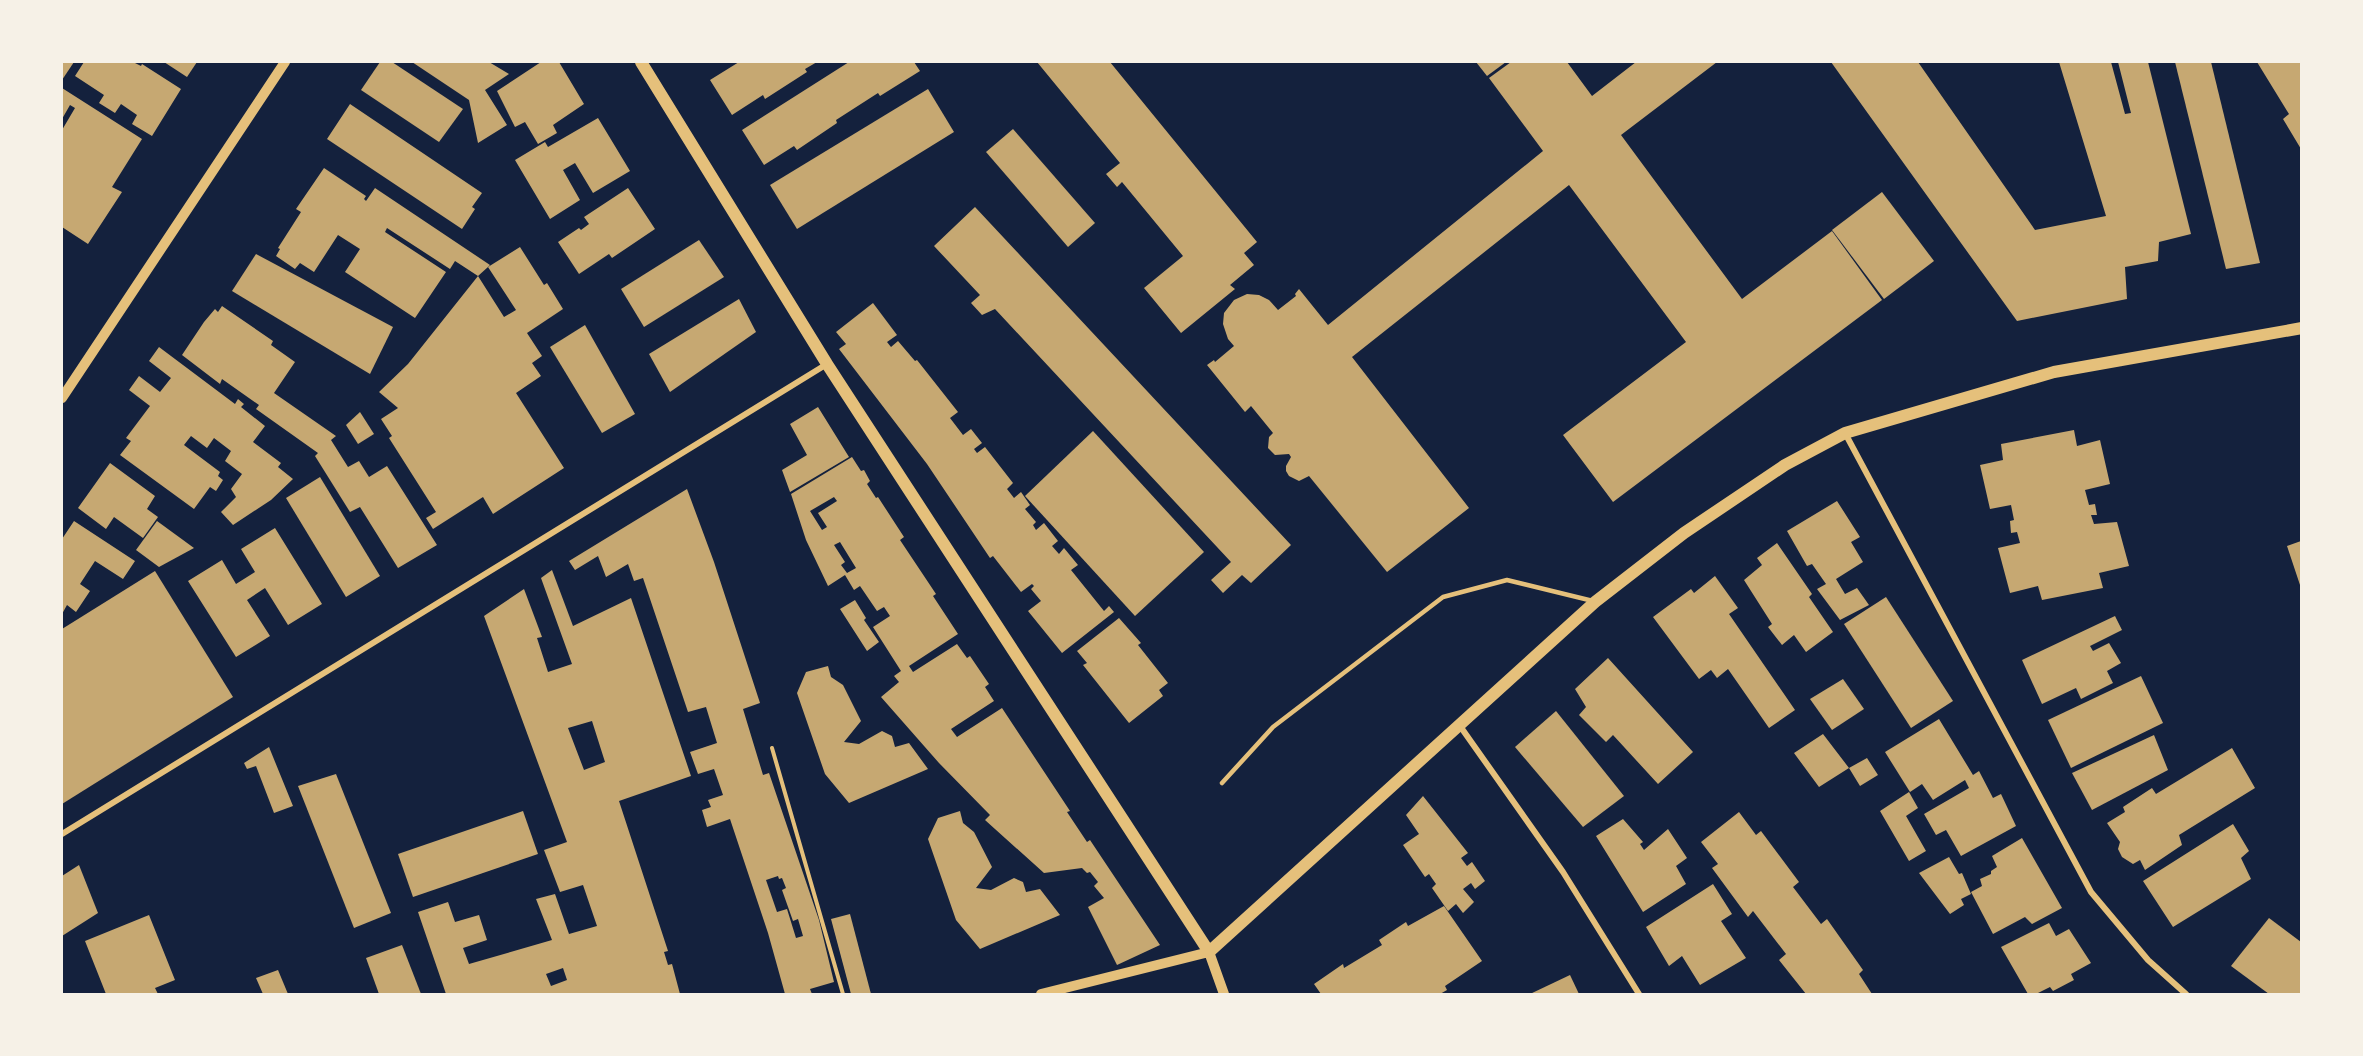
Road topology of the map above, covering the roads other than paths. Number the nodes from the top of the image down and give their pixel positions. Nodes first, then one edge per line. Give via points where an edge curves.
1 (285, 62) edge
2 (641, 62) edge
3 (2301, 328) edge
4 (827, 364) junction
5 (62, 398) edge
6 (1845, 433) junction
7 (1595, 602) junction
8 (1460, 726) junction
9 (1222, 783) dead end
10 (62, 834) edge
11 (1209, 952) junction
12 (1041, 994) edge
13 (1224, 994) edge
14 (1639, 994) edge
15 (2186, 994) edge

1 - 5 street
2 - 4 main road
3 - 6 main road via 2054,372
4 - 10 street
4 - 11 main road
6 - 7 main road via 1785,465 1684,533
6 - 15 street via 2091,892 2148,960
7 - 8 main road
7 - 9 lane via 1508,580 1443,597 1273,727
8 - 11 main road
8 - 14 street via 1563,872
11 - 12 street
11 - 13 street

